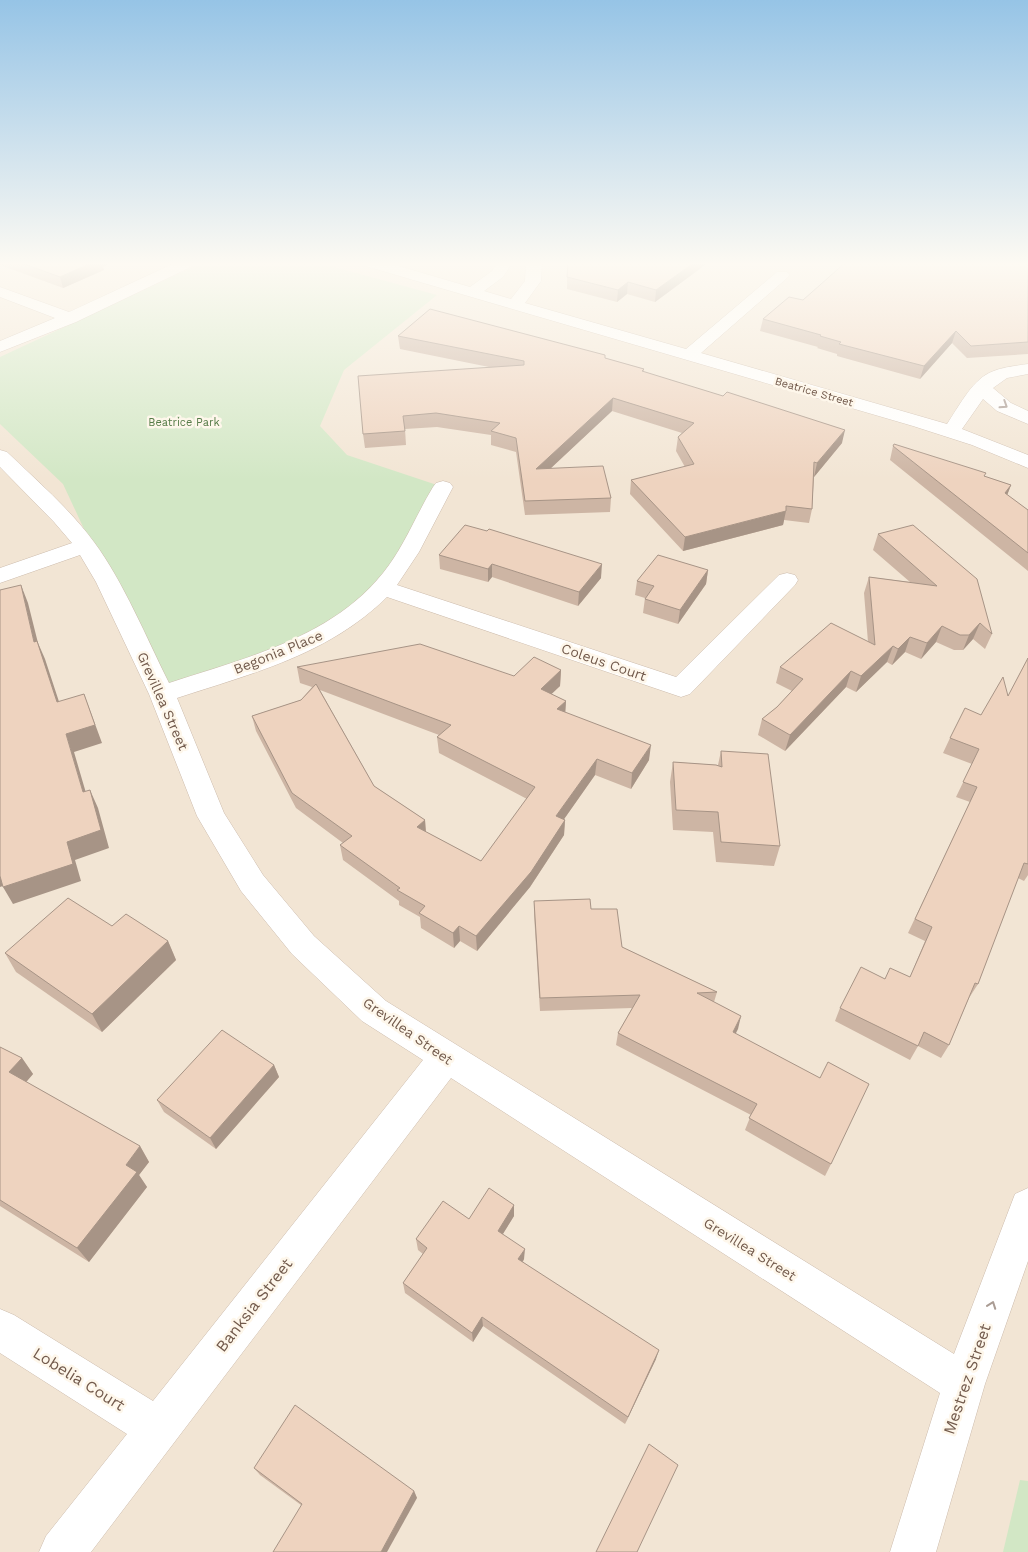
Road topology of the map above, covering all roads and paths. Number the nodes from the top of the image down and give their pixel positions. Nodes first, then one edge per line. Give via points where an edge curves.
1 (30, 334) edge
2 (615, 334) edge
3 (714, 334) edge
4 (0, 347) edge
5 (689, 356) junction
6 (1028, 369) edge
7 (983, 389) junction
8 (1028, 418) edge
9 (950, 432) junction
10 (0, 456) edge
11 (1028, 462) edge
12 (443, 487) dead end
13 (86, 546) junction
14 (0, 576) edge
15 (787, 580) dead end
16 (383, 588) junction
17 (162, 694) junction
18 (446, 1058) junction
19 (1028, 1207) edge
20 (0, 1329) edge
21 (964, 1384) junction
22 (158, 1429) junction
23 (62, 1552) edge
24 (912, 1552) edge

1 - 4 street
2 - 5 street, Beatrice Street
3 - 5 street
5 - 9 street, Beatrice Street
6 - 7 street via 993,378
7 -> 8 street via 1004,407
7 - 9 street
9 - 11 street, Beatrice Street
10 - 13 street, Grevillea Street via 62,517
12 - 16 street, Begonia Place via 406,557
13 - 14 street
13 - 17 street, Grevillea Street
15 - 16 street, Coleus Court via 681,688
16 - 17 street, Begonia Place via 344,623 308,642
17 - 18 street, Grevillea Street via 211,816 252,883 303,945 374,1011
18 - 21 street, Grevillea Street
18 - 22 street, Banksia Street
21 -> 19 street, Mestrez Street
20 - 22 street, Lobelia Court
21 - 24 street, Mestrez Street
22 - 23 street, Banksia Street

